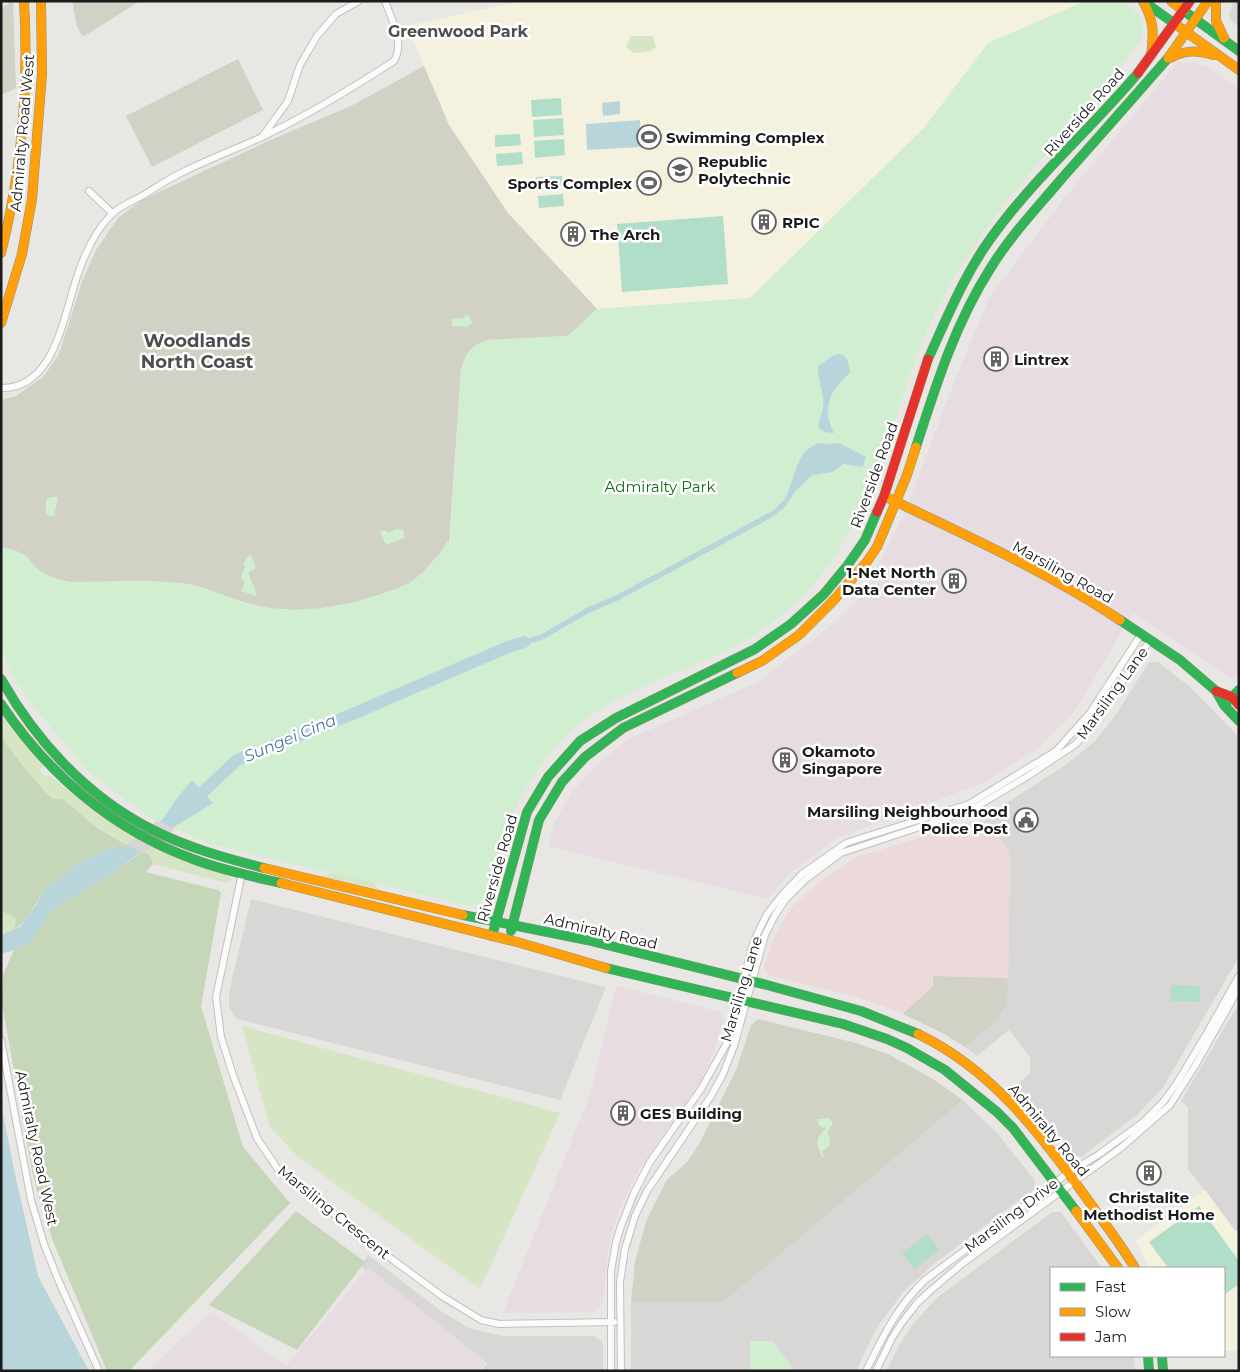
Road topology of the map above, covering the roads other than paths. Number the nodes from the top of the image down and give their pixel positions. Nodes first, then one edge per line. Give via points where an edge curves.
1 (24, 1) edge
2 (41, 1) edge
3 (359, 1) edge
4 (385, 1) edge
5 (1143, 1) edge
6 (1172, 1) edge
7 (1190, 1) edge
8 (1208, 1) edge
9 (1216, 1) edge
10 (1184, 11) junction
11 (1196, 20) junction
12 (1175, 24) junction
13 (1188, 32) junction
14 (1226, 43) junction
15 (1239, 51) edge
16 (1150, 58) junction
17 (1168, 58) junction
18 (1224, 58) junction
19 (1239, 70) edge
20 (261, 138) junction
21 (89, 191) dead end
22 (112, 213) junction
23 (1, 253) edge
24 (1, 323) edge
25 (1, 388) edge
26 (884, 496) junction
27 (896, 502) junction
28 (1142, 633) junction
29 (1151, 639) junction
30 (1, 679) edge
31 (3, 689) edge
32 (1216, 692) junction
33 (1235, 694) edge
34 (11, 696) junction
35 (1, 703) edge
36 (1224, 705) junction
37 (1239, 705) edge
38 (1237, 715) edge
39 (875, 837) junction
40 (242, 873) junction
41 (495, 922) junction
42 (512, 926) junction
43 (492, 936) junction
44 (509, 939) junction
45 (1239, 976) edge
46 (748, 980) junction
47 (1239, 988) edge
48 (743, 1000) junction
49 (1, 1040) edge
50 (1068, 1173) junction
51 (1075, 1182) junction
52 (1054, 1183) junction
53 (1062, 1192) junction
54 (1117, 1267) edge
55 (1134, 1267) edge
56 (620, 1322) junction
57 (611, 1323) junction
58 (1148, 1357) edge
59 (1162, 1357) edge
60 (99, 1371) edge
61 (611, 1371) edge
62 (621, 1371) edge
63 (866, 1371) edge
64 (876, 1371) edge
65 (1149, 1371) edge
66 (1163, 1371) edge

1 - 23 main road, Admiralty Road West via 27,78 23,144
2 - 24 main road, Admiralty Road West via 41,94 32,196 17,272
3 - 20 street via 336,14 317,36 300,65 288,101
4 - 20 street via 400,43 394,61 339,97
5 - 12 main road
5 - 16 main road via 1154,24
6 - 10 main road
7 - 10 main road, Riverside Road
8 - 11 main road, Riverside Road
9 - 14 main road via 1215,17
10 - 11 main road
10 - 12 main road, Riverside Road
11 - 13 main road, Riverside Road
11 - 14 main road
12 - 13 main road
12 - 16 main road, Riverside Road
13 - 17 main road, Riverside Road
13 - 18 main road
14 - 15 main road
16 - 26 main road, Riverside Road via 1012,210 975,263 926,364
17 - 18 main road via 1179,53 1200,51
17 - 27 main road, Riverside Road via 1070,169 989,270 964,316 940,373
18 - 19 main road
20 - 22 street via 182,172
21 - 22 street
22 - 25 street via 100,227 85,255 57,342 42,367 20,385
26 - 27 main road, Marsiling Road
26 - 41 main road, Riverside Road via 865,540 847,566 824,594 792,624 755,649 616,718 580,741 548,776 527,812
27 - 28 main road, Marsiling Road via 1052,580
27 - 42 main road, Riverside Road via 877,547 866,563 799,635 762,660 623,728 585,757 562,782 539,820
28 - 29 main road, Marsiling Road
28 - 39 street, Marsiling Lane via 1090,713 1056,751 969,804
29 - 32 main road, Marsiling Road
29 - 39 street, Marsiling Lane via 1097,719 1076,744 970,810
30 - 31 main road
31 - 34 main road
32 - 33 main road, Marsiling Road
32 - 36 main road, Marsiling Road
33 - 36 main road
33 - 37 main road
34 - 35 street
34 - 41 main road, Admiralty Road via 52,753 112,806 148,828 242,862
35 - 40 main road, Admiralty Road via 25,737 59,774 105,814 178,854
36 - 38 main road, Marsiling Road
39 - 46 street, Marsiling Lane via 841,853 806,879 786,899 765,935
40 - 43 main road, Admiralty Road
40 - 57 street, Marsiling Crescent via 216,996 221,1037 232,1076 257,1138 279,1171 442,1296 481,1320 499,1324
41 - 42 main road, Admiralty Road
41 - 43 main road, Riverside Road
42 - 44 main road, Riverside Road
42 - 46 main road, Admiralty Road via 577,938
43 - 44 main road, Admiralty Road
44 - 48 main road, Admiralty Road via 595,965
45 - 50 street, Marsiling Drive via 1164,1101 1142,1123
46 - 48 street, Marsiling Lane
46 - 50 main road, Admiralty Road via 868,1013 946,1048 1005,1095
47 - 51 street, Marsiling Drive via 1170,1105
48 - 52 main road, Admiralty Road via 866,1031 939,1066 994,1108
48 - 56 street, Marsiling Lane via 734,1046 717,1086 661,1169 636,1216 621,1270
48 - 57 street, Marsiling Lane via 728,1041 701,1089 650,1162 634,1193 616,1242 611,1271
49 - 60 street, Admiralty Road West via 31,1200 57,1277
50 - 51 main road, Admiralty Road
50 - 52 street, Marsiling Drive
51 - 53 street, Marsiling Drive
51 - 55 main road, Admiralty Road
52 - 53 main road, Admiralty Road
52 - 63 street, Marsiling Drive via 925,1280 910,1295 884,1333
53 - 54 main road, Admiralty Road
53 - 64 street, Marsiling Drive via 964,1263 917,1303 892,1338
56 - 57 street, Marsiling Crescent
56 - 62 street, Marsiling Lane
57 - 61 street, Marsiling Lane
58 - 65 main road
59 - 66 main road

